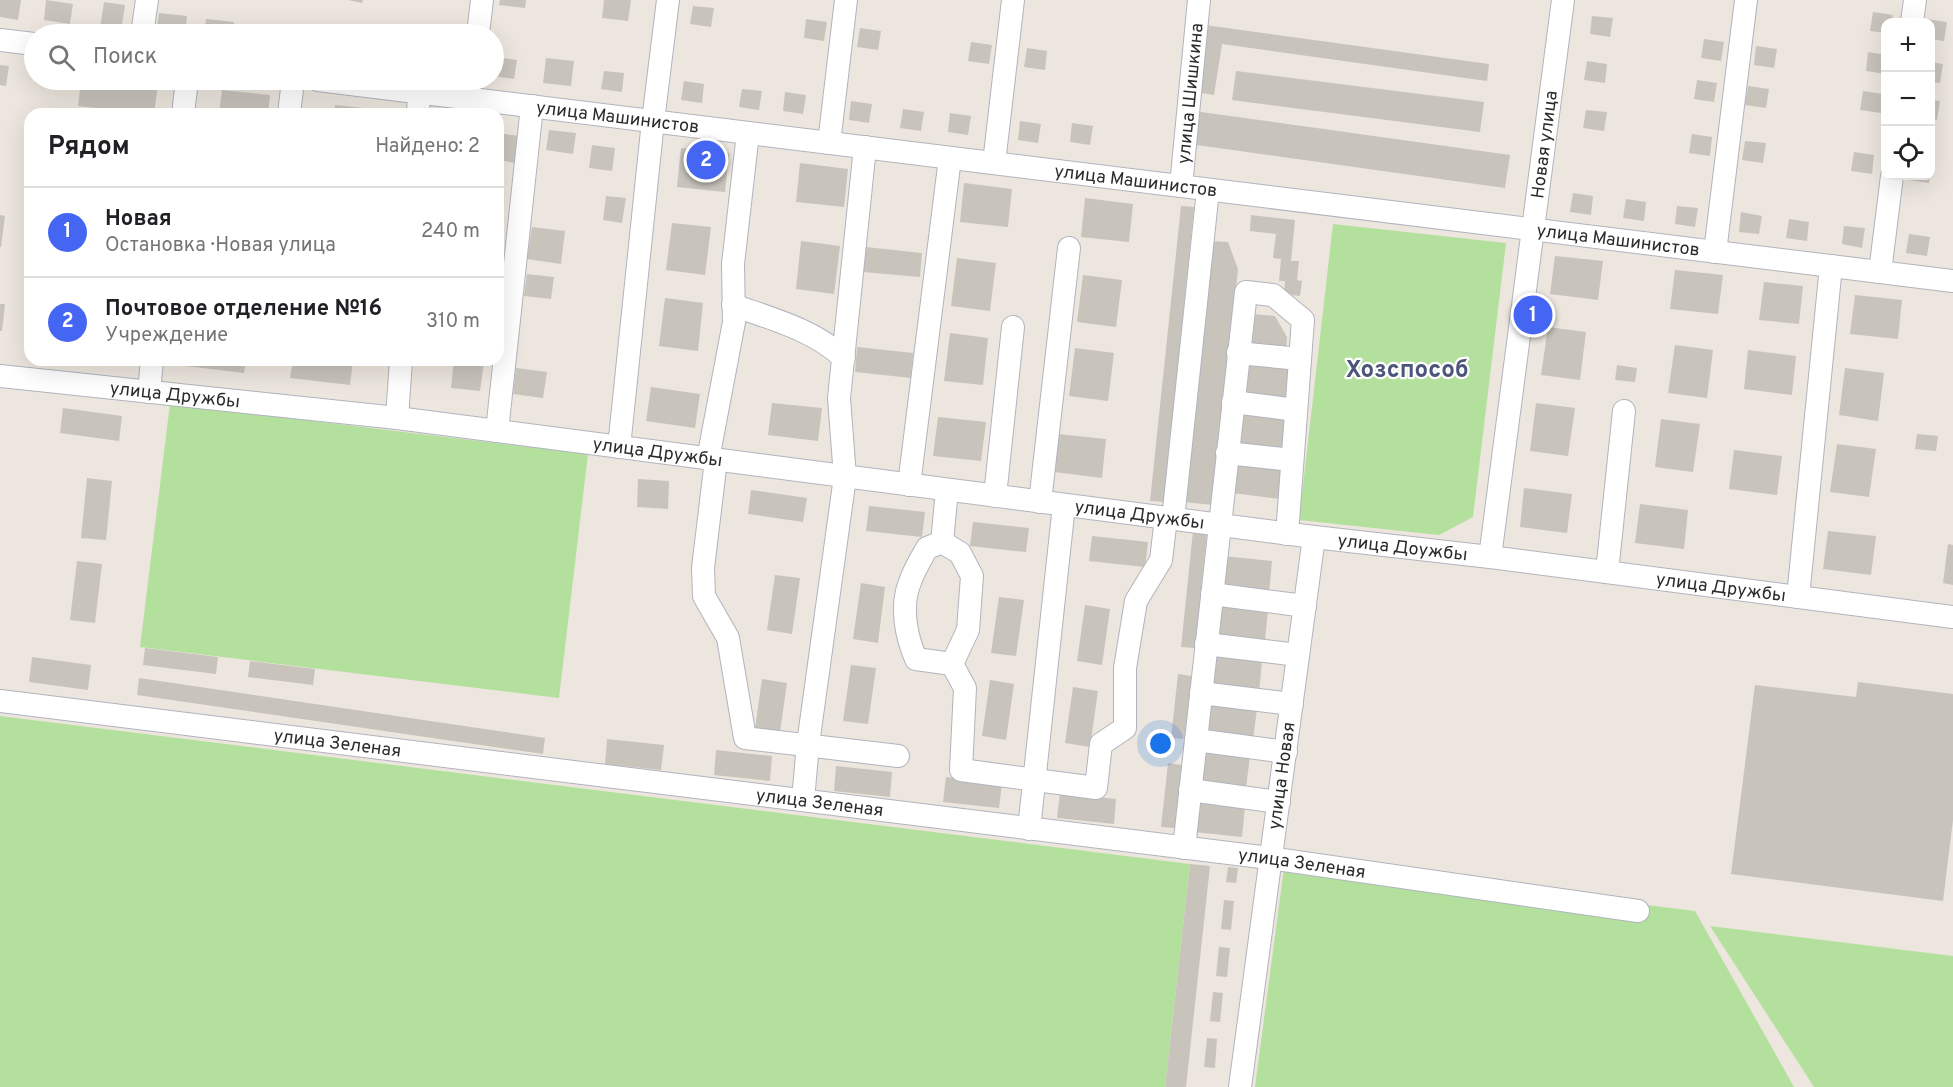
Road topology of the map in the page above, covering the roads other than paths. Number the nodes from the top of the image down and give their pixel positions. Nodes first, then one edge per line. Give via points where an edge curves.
1 (147, 0) edge
2 (482, 0) edge
3 (668, 0) edge
4 (846, 0) edge
5 (1013, 0) edge
6 (1199, 0) edge
7 (1563, 0) edge
8 (1746, 0) edge
9 (1915, 0) edge
10 (1913, 18) edge
11 (143, 24) edge
12 (479, 24) edge
13 (0, 40) edge
14 (24, 44) edge
15 (186, 90) edge
16 (292, 90) edge
17 (362, 90) edge
18 (467, 90) edge
19 (475, 90) edge
20 (419, 103) edge
21 (532, 106) junction
22 (184, 108) edge
23 (290, 108) edge
24 (653, 121) junction
25 (748, 133) junction
26 (829, 143) junction
27 (866, 147) junction
28 (950, 158) junction
29 (994, 163) junction
30 (1892, 180) edge
31 (1181, 186) junction
32 (1208, 190) junction
33 (1533, 230) junction
34 (1069, 248) dead end
35 (1714, 252) junction
36 (1831, 266) junction
37 (1880, 272) junction
38 (1953, 281) edge
39 (733, 305) junction
40 (1013, 327) dead end
41 (1238, 353) junction
42 (844, 358) junction
43 (1300, 359) junction
44 (151, 366) edge
45 (401, 366) edge
46 (0, 376) edge
47 (148, 392) junction
48 (1233, 402) junction
49 (1296, 410) junction
50 (1624, 411) dead end
51 (397, 418) junction
52 (497, 431) junction
53 (619, 447) junction
54 (1227, 453) junction
55 (712, 459) junction
56 (1292, 460) junction
57 (845, 477) junction
58 (909, 485) junction
59 (947, 490) junction
60 (995, 496) junction
61 (1040, 502) junction
62 (1064, 505) junction
63 (1169, 519) junction
64 (1219, 525) junction
65 (1287, 534) junction
66 (1314, 537) junction
67 (942, 542) junction
68 (1490, 557) junction
69 (1606, 572) junction
70 (1212, 594) junction
71 (1798, 597) junction
72 (1305, 606) junction
73 (1953, 617) edge
74 (1206, 644) junction
75 (1298, 655) junction
76 (952, 664) junction
77 (1201, 693) junction
78 (0, 701) edge
79 (1292, 704) junction
80 (1196, 740) junction
81 (808, 744) junction
82 (1286, 752) junction
83 (898, 756) dead end
84 (1034, 780) junction
85 (1190, 790) junction
86 (803, 800) junction
87 (1279, 802) junction
88 (1029, 829) junction
89 (1184, 848) junction
90 (1269, 858) junction
91 (1638, 911) dead end
92 (1240, 1087) edge

1 - 11 street
2 - 12 street
3 - 24 street
4 - 26 street
5 - 29 street
6 - 31 street, улица Шишкина
7 - 33 street, Новая улица
8 - 35 street
9 - 10 street
13 - 14 street
15 - 22 street
16 - 23 street
17 - 20 street, улица Машинистов
18 - 20 street, улица Машинистов
19 - 21 street, улица Машинистов
21 - 24 street, улица Машинистов
21 - 52 street
24 - 25 street, улица Машинистов
24 - 53 street
25 - 26 street, улица Машинистов
25 - 39 street via 733,264
26 - 27 street, улица Машинистов
27 - 28 street, улица Машинистов
27 - 42 street
28 - 29 street, улица Машинистов
28 - 58 street
29 - 31 street, улица Машинистов
30 - 37 street
31 - 32 street, улица Машинистов
32 - 33 street, улица Машинистов
32 - 63 street
33 - 35 street, улица Машинистов
33 - 68 street, Новая улица
34 - 61 street
35 - 36 street, улица Машинистов
36 - 37 street, улица Машинистов
36 - 71 street
37 - 38 street, улица Машинистов
39 - 42 street via 808,332
39 - 55 street via 734,322
40 - 60 street
41 - 43 street
41 - 43 street via 1246,292 1273,296 1303,320
41 - 48 street
42 - 57 street via 839,398
43 - 49 street
44 - 47 street
45 - 51 street
46 - 47 street, улица Дружбы
47 - 51 street, улица Дружбы
48 - 49 street
48 - 54 street
49 - 56 street
50 - 69 street
51 - 52 street, улица Дружбы
52 - 53 street, улица Дружбы
53 - 55 street, улица Дружбы
54 - 56 street
54 - 64 street
55 - 57 street, улица Дружбы
55 - 81 street via 704,596 728,638 745,738
56 - 65 street
57 - 58 street, улица Дружбы
57 - 81 street
58 - 59 street, улица Дружбы
59 - 60 street, улица Дружбы
59 - 67 street
60 - 61 street, улица Дружбы
61 - 62 street, улица Дружбы
62 - 63 street, улица Дружбы
62 - 84 street
63 - 64 street, улица Дружбы
63 - 84 street via 1161,560 1136,601 1125,668 1125,728 1101,744 1096,788
64 - 65 street, улица Дружбы
64 - 70 street
65 - 66 street, улица Дружбы
66 - 68 street, улица Доужбы
66 - 72 street, улица Новая
67 - 76 street via 960,553 972,576 968,630
67 - 76 street via 927,548 909,583 905,610 908,641 916,659
68 - 69 street, улица Дружбы
69 - 71 street, улица Дружбы
70 - 72 street
70 - 74 street
71 - 73 street, улица Дружбы
72 - 75 street, улица Новая
74 - 75 street
74 - 77 street
75 - 79 street, улица Новая
76 - 84 street via 966,688 961,770
77 - 79 street
77 - 80 street
78 - 86 street, улица Зеленая
79 - 82 street, улица Новая
80 - 82 street
80 - 85 street
81 - 83 street
81 - 86 street
82 - 87 street, улица Новая
84 - 88 street
85 - 87 street
85 - 89 street
86 - 88 street, улица Зеленая
87 - 90 street, улица Новая
88 - 89 street, улица Зеленая
89 - 90 street, улица Зеленая
90 - 91 street, улица Зеленая
90 - 92 street, улица Новая

